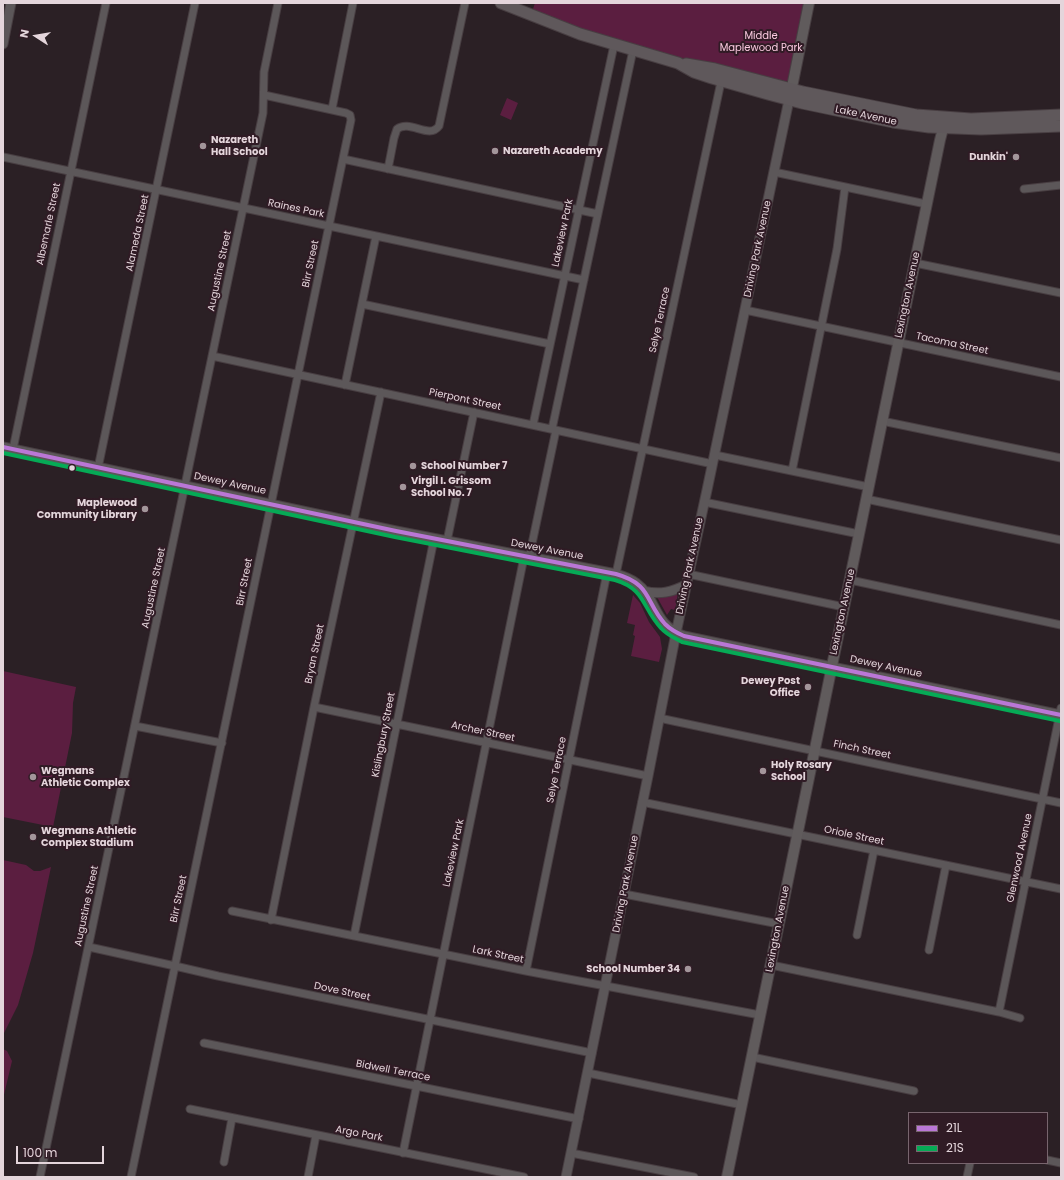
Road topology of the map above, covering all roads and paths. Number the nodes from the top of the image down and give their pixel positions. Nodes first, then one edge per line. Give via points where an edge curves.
1 (11, 3) edge
2 (106, 3) edge
3 (196, 3) edge
4 (278, 3) edge
5 (353, 3) edge
6 (465, 3) edge
7 (501, 3) edge
8 (809, 3) edge
9 (3, 44) edge
10 (614, 45) junction
11 (633, 50) junction
12 (722, 76) junction
13 (264, 95) junction
14 (790, 95) junction
15 (332, 109) junction
16 (1061, 115) edge
17 (944, 123) junction
18 (1061, 126) edge
19 (3, 158) edge
20 (344, 159) junction
21 (388, 169) junction
22 (70, 172) junction
23 (774, 172) junction
24 (1061, 185) edge
25 (845, 187) junction
26 (1024, 189) dead end
27 (157, 190) junction
28 (926, 204) junction
29 (243, 208) junction
30 (578, 210) junction
31 (598, 214) junction
32 (329, 226) junction
33 (376, 236) junction
34 (914, 263) junction
35 (564, 276) junction
36 (584, 280) junction
37 (1061, 293) edge
38 (362, 304) junction
39 (745, 310) junction
40 (821, 326) junction
41 (898, 342) junction
42 (550, 344) junction
43 (212, 356) junction
44 (298, 374) junction
45 (1061, 377) edge
46 (345, 385) junction
47 (381, 392) junction
48 (474, 412) junction
49 (882, 421) junction
50 (533, 425) junction
51 (554, 430) junction
52 (3, 447) edge
53 (13, 449) junction
54 (643, 449) junction
55 (1061, 458) edge
56 (714, 459) junction
57 (98, 468) junction
58 (792, 471) junction
59 (185, 486) junction
60 (869, 487) junction
61 (866, 499) junction
62 (704, 502) junction
63 (270, 504) junction
64 (353, 521) junction
65 (859, 534) junction
66 (434, 539) junction
67 (1061, 540) edge
68 (447, 541) junction
69 (527, 557) junction
70 (611, 573) junction
71 (688, 574) junction
72 (850, 580) junction
73 (686, 585) junction
74 (644, 591) junction
75 (844, 607) junction
76 (1061, 625) edge
77 (676, 633) junction
78 (832, 667) junction
79 (314, 707) junction
80 (1061, 713) edge
81 (660, 718) junction
82 (397, 724) junction
83 (135, 726) junction
84 (222, 743) junction
85 (486, 743) junction
86 (814, 750) junction
87 (570, 760) junction
88 (648, 776) junction
89 (1042, 799) junction
90 (642, 802) junction
91 (1061, 803) edge
92 (797, 834) junction
93 (874, 850) junction
94 (946, 865) junction
95 (1026, 882) junction
96 (1061, 889) edge
97 (624, 894) junction
98 (232, 912) dead end
99 (271, 920) junction
100 (779, 924) junction
101 (857, 935) dead end
102 (354, 936) junction
103 (89, 947) junction
104 (929, 950) dead end
105 (443, 954) junction
106 (771, 965) junction
107 (175, 966) junction
108 (526, 971) junction
109 (605, 986) junction
110 (999, 1012) junction
111 (760, 1016) junction
112 (1020, 1018) dead end
113 (430, 1020) junction
114 (204, 1043) dead end
115 (592, 1053) junction
116 (752, 1057) junction
117 (588, 1073) junction
118 (416, 1086) junction
119 (914, 1091) dead end
120 (742, 1105) junction
121 (190, 1110) dead end
122 (232, 1118) junction
123 (579, 1119) junction
124 (316, 1135) junction
125 (403, 1152) junction
126 (571, 1153) junction
127 (1048, 1160) edge
128 (224, 1162) dead end
129 (1061, 1163) edge
130 (970, 1164) edge
131 (40, 1177) edge
132 (131, 1177) edge
133 (308, 1177) edge
134 (524, 1177) edge
135 (566, 1177) edge
136 (694, 1177) edge
137 (727, 1177) edge
138 (967, 1177) edge

1 - 9 street
2 - 22 street, Albemarle Street
3 - 27 street, Alameda Street
4 - 13 street, Augustine Street via 264,72
5 - 15 street
6 - 21 street via 439,126 431,131 400,126 394,138
7 - 10 main road, Lake Avenue
8 - 14 main road, Driving Park Avenue
10 - 11 main road, Lake Avenue
10 - 30 street, Lakeview Park
11 - 12 main road, Lake Avenue via 678,63 696,65
11 - 31 street, Lakeview Park
12 - 14 main road, Lake Avenue
12 - 54 street, Selye Terrace
13 - 15 street
13 - 29 street, Augustine Street via 263,113
14 - 17 main road, Lake Avenue
14 - 23 street, Driving Park Avenue
15 - 20 street, Birr Street via 351,117
16 - 17 main road, Lake Avenue
17 - 18 main road, Lake Avenue via 991,129
17 - 28 main road, Lexington Avenue
19 - 22 street, Raines Park
20 - 21 street
20 - 32 street, Birr Street
21 - 30 street
22 - 27 street, Raines Park
22 - 53 street, Albemarle Street
23 - 25 street
23 - 39 street, Driving Park Avenue
24 - 26 street
25 - 28 street
25 - 40 street via 837,249
27 - 29 street, Raines Park
27 - 57 street, Alameda Street
28 - 34 main road, Lexington Avenue
29 - 32 street, Raines Park
29 - 43 street, Augustine Street
30 - 31 street
30 - 35 street, Lakeview Park
31 - 36 street, Lakeview Park
32 - 33 street, Raines Park
32 - 44 street, Birr Street
33 - 35 street, Raines Park
33 - 38 street
34 - 37 street
34 - 41 main road, Lexington Avenue
35 - 36 street, Raines Park
35 - 42 street, Lakeview Park
36 - 51 street, Lakeview Park
38 - 42 street
38 - 46 street
39 - 40 street, Tacoma Street
39 - 56 street, Driving Park Avenue
40 - 41 street, Tacoma Street
40 - 58 street
41 - 45 street, Tacoma Street
41 - 49 main road, Lexington Avenue
42 - 50 street, Lakeview Park
43 - 44 street, Pierpont Street
43 - 59 street, Augustine Street
44 - 46 street, Pierpont Street
44 - 63 street, Birr Street
46 - 47 street, Pierpont Street
47 - 48 street, Pierpont Street
47 - 64 street, Bryan Street
48 - 50 street, Pierpont Street
48 - 68 street
49 - 55 street
49 - 60 main road, Lexington Avenue
50 - 51 street, Pierpont Street
51 - 54 street, Pierpont Street
51 - 69 street, Lakeview Park
52 - 53 street, Dewey Avenue
53 - 57 street, Dewey Avenue
54 - 56 street, Pierpont Street
54 - 70 street, Selye Terrace
56 - 58 street, Pierpont Street
56 - 62 street, Driving Park Avenue
57 - 59 street, Dewey Avenue
58 - 60 street, Pierpont Street
59 - 63 street, Dewey Avenue
59 - 83 street, Augustine Street
60 - 61 main road, Lexington Avenue
61 - 65 main road, Lexington Avenue
61 - 67 street
62 - 65 street
62 - 71 street, Driving Park Avenue
63 - 64 street, Dewey Avenue
63 - 84 street, Birr Street
64 - 66 street, Dewey Avenue
64 - 79 street, Bryan Street
65 - 72 main road, Lexington Avenue
66 - 68 street, Dewey Avenue
66 - 82 street, Kislingbury Street
68 - 69 street, Dewey Avenue
69 - 70 street, Dewey Avenue
69 - 85 street, Lakeview Park
70 - 74 street, Dewey Avenue via 633,581
70 - 87 street, Selye Terrace
71 - 73 street, Driving Park Avenue
71 - 75 street
72 - 75 main road, Lexington Avenue
72 - 76 street
73 - 74 street via 677,590 661,593
73 - 77 street, Driving Park Avenue
74 - 77 street, Dewey Avenue via 664,623
75 - 78 main road, Lexington Avenue
77 - 78 street, Dewey Avenue
77 - 81 street, Driving Park Avenue
78 - 80 street, Dewey Avenue
78 - 86 main road, Lexington Avenue
79 - 82 street, Archer Street
79 - 99 street, Bryan Street
80 - 89 street, Glenwood Avenue
81 - 86 street, Finch Street
81 - 88 street, Driving Park Avenue
82 - 85 street, Archer Street
82 - 102 street, Kislingbury Street
83 - 84 street
83 - 103 street, Augustine Street
84 - 107 street, Birr Street
85 - 87 street, Archer Street
85 - 105 street, Lakeview Park
86 - 89 street, Finch Street
86 - 92 main road, Lexington Avenue
87 - 88 street, Archer Street
87 - 108 street, Selye Terrace
88 - 90 street, Driving Park Avenue
89 - 91 street, Finch Street
89 - 95 street, Glenwood Avenue
90 - 92 street, Oriole Street
90 - 97 street, Driving Park Avenue
92 - 93 street, Oriole Street
92 - 100 main road, Lexington Avenue
93 - 94 street, Oriole Street
93 - 101 street
94 - 95 street, Oriole Street
94 - 104 street
95 - 96 street, Oriole Street
95 - 110 street, Glenwood Avenue
97 - 100 street
97 - 109 street, Driving Park Avenue
98 - 99 street, Lark Street
99 - 102 street, Lark Street
100 - 106 main road, Lexington Avenue
102 - 105 street, Lark Street
103 - 107 street, Dove Street
103 - 131 street, Augustine Street
105 - 108 street, Lark Street
105 - 113 street, Lakeview Park
106 - 110 street
106 - 111 main road, Lexington Avenue
107 - 113 street, Dove Street
107 - 132 street, Birr Street
108 - 109 street, Lark Street
109 - 111 street, Lark Street
109 - 115 street, Driving Park Avenue
110 - 112 street
111 - 116 main road, Lexington Avenue
113 - 115 street, Dove Street
113 - 118 street, Lakeview Park
114 - 118 street, Bidwell Terrace
115 - 117 street, Driving Park Avenue
116 - 119 street
116 - 120 main road, Lexington Avenue
117 - 120 street
117 - 123 street, Driving Park Avenue
118 - 123 street, Bidwell Terrace
118 - 125 street, Lakeview Park
120 - 137 main road, Lexington Avenue
121 - 122 street, Argo Park
122 - 124 street, Argo Park
122 - 128 street
123 - 126 street, Driving Park Avenue
124 - 125 street, Argo Park
124 - 133 street
125 - 134 street, Argo Park
126 - 135 street, Driving Park Avenue
126 - 136 street
127 - 129 street
130 - 138 street

